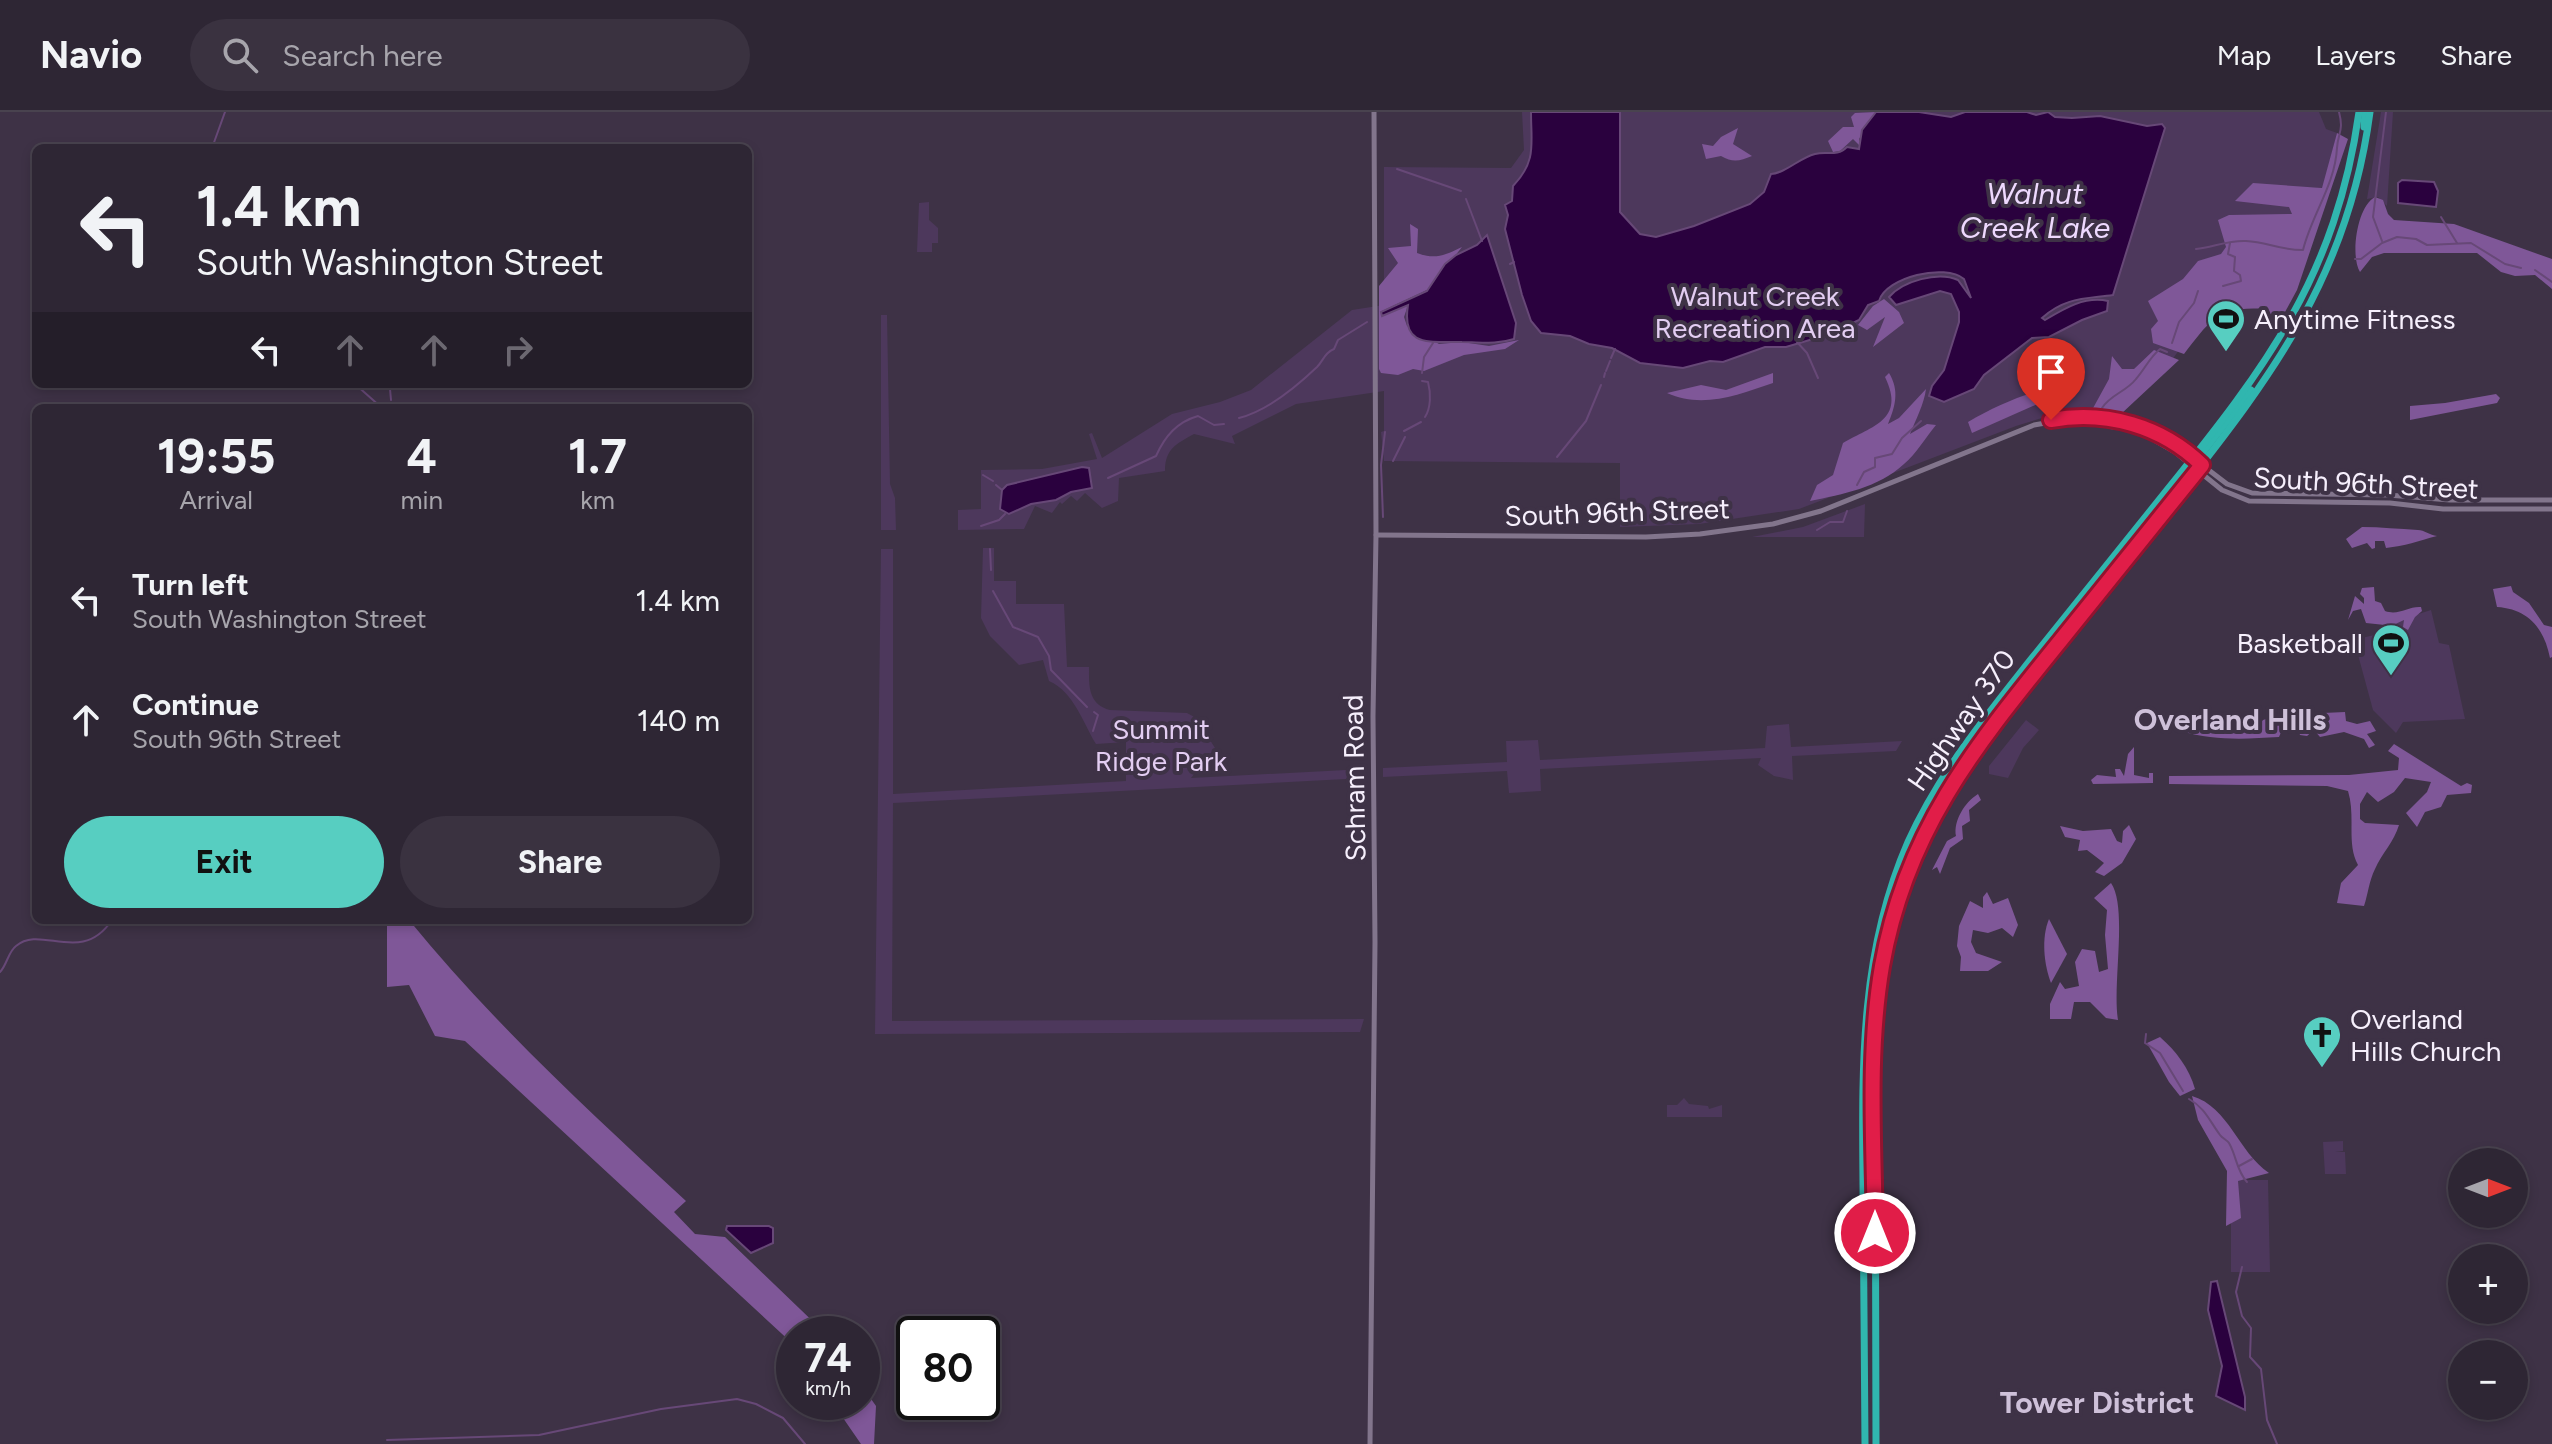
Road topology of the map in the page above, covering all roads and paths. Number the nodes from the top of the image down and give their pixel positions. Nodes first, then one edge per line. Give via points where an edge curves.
1 (1374, 112) edge
2 (2359, 112) edge
3 (2370, 112) edge
4 (2364, 153) junction
5 (2196, 463) junction
6 (2552, 500) edge
7 (2552, 509) edge
8 (1376, 535) junction
9 (1884, 909) junction
10 (1871, 1027) junction
11 (1370, 1444) edge
12 (1867, 1444) edge
13 (1876, 1444) edge

1 - 8 main road, Schram Road
2 - 5 highway via 2342,195 2318,266 2251,390
3 - 4 highway
3 - 4 highway, Highway 370
4 - 5 highway, Highway 370 via 2343,229 2310,308 2268,379
5 - 6 main road, South 96th Street via 2233,487 2259,494
5 - 7 main road, South 96th Street via 2222,490 2249,501
5 - 8 main road, South 96th Street via 2164,436 2126,423 2087,417 2051,420 1791,521 1646,537
5 - 9 highway, Highway 370 via 1965,743 1922,814
5 - 10 highway, Highway 370 via 1949,787 1919,845 1897,906
8 - 11 main road, Schram Road
9 - 10 highway
9 - 12 highway, Highway 370 via 1863,1027
10 - 13 highway, Highway 370

